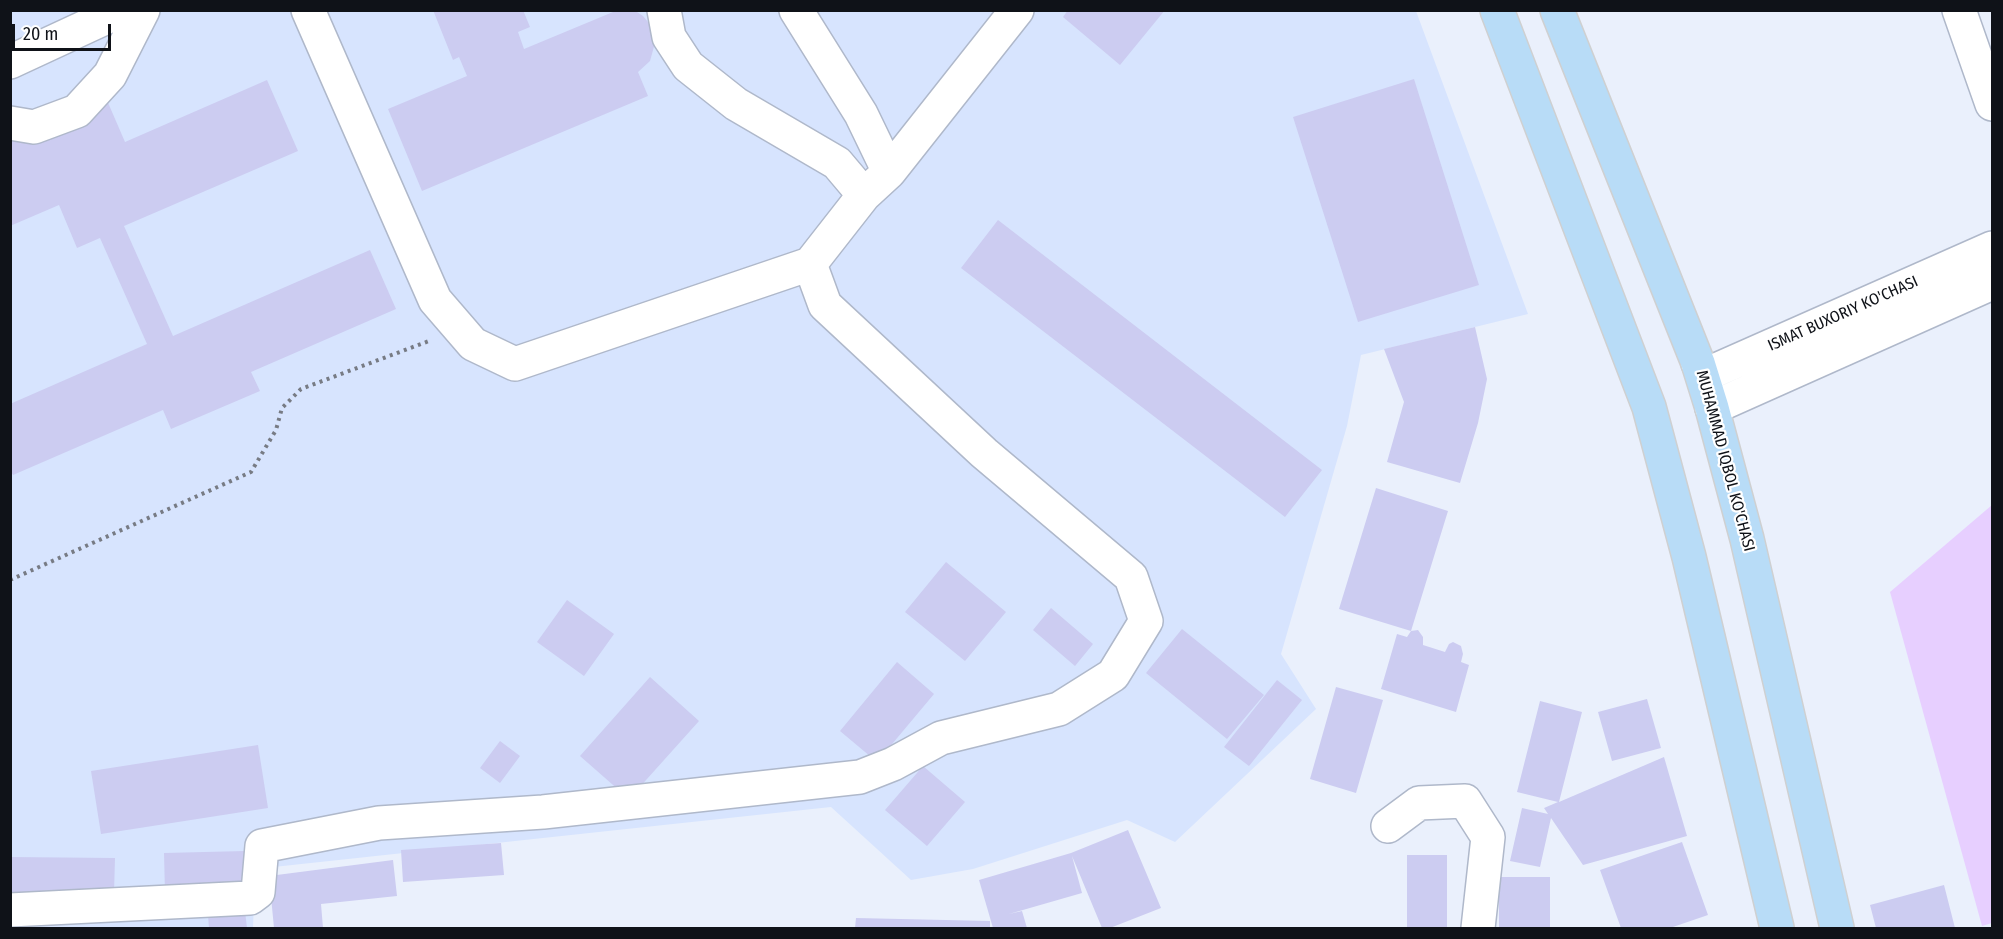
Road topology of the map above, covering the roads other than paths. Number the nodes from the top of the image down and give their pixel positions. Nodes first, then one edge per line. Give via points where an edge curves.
1 (122, 10) edge
2 (143, 10) edge
3 (308, 10) edge
4 (664, 10) edge
5 (796, 10) edge
6 (1017, 10) edge
7 (1497, 10) edge
8 (1557, 10) edge
9 (1959, 10) edge
10 (10, 62) edge
11 (1992, 104) edge
12 (10, 123) edge
13 (889, 172) junction
14 (864, 195) junction
15 (1992, 248) edge
16 (810, 264) junction
17 (1992, 283) edge
18 (1698, 363) junction
19 (1712, 408) junction
20 (1388, 826) dead end
21 (10, 910) edge
22 (1478, 928) edge
23 (1777, 928) edge
24 (1838, 928) edge

1 - 10 street
2 - 12 street via 110,75 77,111 34,127
3 - 16 street via 435,300 473,344 515,364
4 - 14 street via 669,37 688,66 736,104 837,163
5 - 13 street via 861,114
6 - 13 street
7 - 23 main road via 1649,407 1692,568
8 - 18 main road, MUHAMMAD IQBOL KO'CHASI
9 - 11 street
13 - 14 street
14 - 16 street
15 - 18 street, ISMAT BUXORIY KO'CHASI via 1705,375
16 - 21 street via 825,305 984,453 1131,577 1146,621 1113,675 1059,709 941,738 860,777 543,812 379,823 262,846 258,892 250,898
17 - 19 street, ISMAT BUXORIY KO'CHASI
18 - 19 main road, MUHAMMAD IQBOL KO'CHASI
19 - 24 main road, MUHAMMAD IQBOL KO'CHASI via 1747,538
20 - 22 street via 1419,803 1465,801 1488,837

